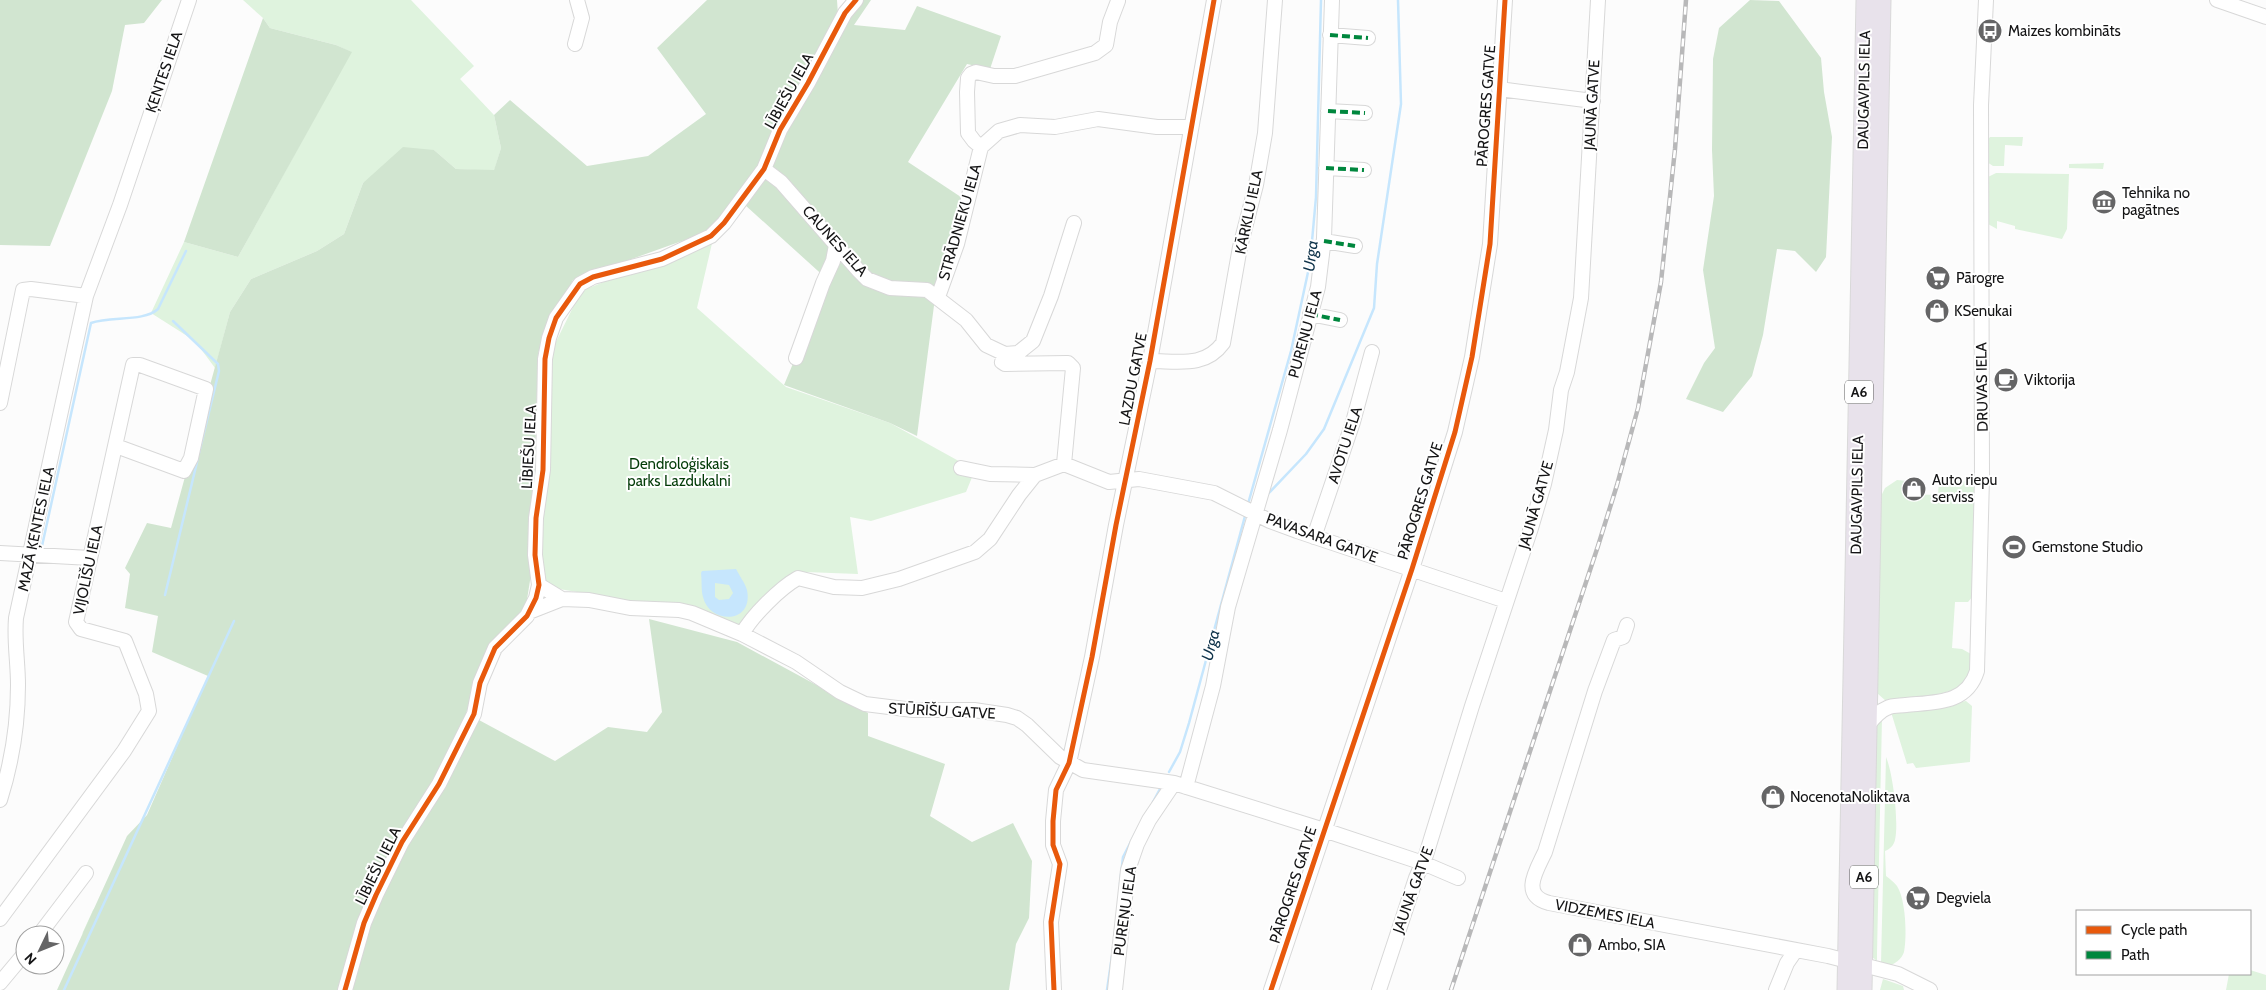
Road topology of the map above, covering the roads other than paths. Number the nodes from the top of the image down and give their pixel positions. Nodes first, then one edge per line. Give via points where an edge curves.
1 (189, 0) edge
2 (577, 0) edge
3 (856, 0) edge
4 (1214, 0) edge
5 (1275, 0) edge
6 (1332, 0) edge
7 (1504, 0) edge
8 (1598, 0) edge
9 (1866, 0) edge
10 (1881, 0) edge
11 (1986, 0) edge
12 (2217, 0) edge
13 (1118, 1) dead end
14 (2266, 17) edge
15 (1330, 36) junction
16 (1368, 38) dead end
17 (575, 44) dead end
18 (1499, 89) junction
19 (1593, 101) junction
20 (1328, 111) junction
21 (1365, 113) dead end
22 (1191, 127) junction
23 (982, 146) junction
24 (1326, 168) junction
25 (764, 169) junction
26 (1364, 170) dead end
27 (1074, 223) dead end
28 (1324, 241) junction
29 (836, 244) junction
30 (1355, 246) dead end
31 (99, 260) joint
32 (86, 296) junction
33 (938, 297) junction
34 (1310, 314) junction
35 (1340, 320) dead end
36 (1372, 352) dead end
37 (1005, 354) junction
38 (796, 358) dead end
39 (1150, 361) junction
40 (0, 403) edge
41 (116, 446) junction
42 (1064, 464) junction
43 (961, 468) dead end
44 (1035, 475) junction
45 (1124, 482) junction
46 (1249, 510) junction
47 (1314, 537) junction
48 (0, 552) edge
49 (31, 553) junction
50 (90, 558) junction
51 (1412, 569) junction
52 (539, 585) junction
53 (562, 599) junction
54 (1506, 601) junction
55 (530, 612) junction
56 (1627, 625) dead end
57 (742, 634) junction
58 (1868, 688) junction
59 (1889, 707) junction
60 (1867, 726) junction
61 (1069, 762) junction
62 (1180, 785) junction
63 (0, 800) edge
64 (1324, 830) junction
65 (1423, 863) junction
66 (86, 874) dead end
67 (1458, 878) dead end
68 (0, 919) edge
69 (47, 925) edge
70 (1796, 950) junction
71 (1855, 964) junction
72 (15, 965) edge
73 (0, 983) edge
74 (1921, 988) edge
75 (345, 990) edge
76 (1054, 990) edge
77 (1115, 990) edge
78 (1272, 990) edge
79 (1379, 990) edge
80 (1776, 990) edge
81 (1847, 990) edge
82 (1862, 990) edge

1 - 31 street, ĶENTES IELA
2 - 17 street via 582,18
3 - 25 street, LĪBIEŠU IELA via 845,13 780,130
4 - 22 street, LAZDU GATVE
5 - 39 street, KĀRKLU IELA via 1265,133 1223,343 1205,360
6 - 15 street, PUREŅU IELA
7 - 18 street, PĀROGRES GATVE
8 - 19 street, JAUNĀ GATVE
9 - 71 highway, DAUGAVPILS IELA / A6
10 - 58 highway, DAUGAVPILS IELA / A6
11 - 59 street, DRUVAS IELA via 1981,105 1982,478 1977,670 1968,690 1958,697
12 - 14 street
13 - 23 street via 1106,45 1095,53 1015,76 971,74 966,92 968,133
15 - 16 street
15 - 20 street, PUREŅU IELA
18 - 19 street
18 - 51 street, PĀROGRES GATVE via 1490,244 1482,306 1455,432
19 - 54 street, JAUNĀ GATVE via 1580,298 1544,484
20 - 21 street
20 - 24 street, PUREŅU IELA
22 - 23 street via 1157,127 1098,119 1055,126 1020,125 999,131
22 - 39 street, LAZDU GATVE
23 - 33 street, STRĀDNIEKU IELA via 957,244
24 - 26 street
24 - 28 street, PUREŅU IELA
25 - 29 street, CAUNES IELA via 781,182
25 - 52 street, LĪBIEŠU IELA via 711,236 662,259 593,277 580,284 556,318 545,359 543,470 535,555
27 - 37 street via 1052,296 1033,341 1018,353
28 - 30 street
28 - 34 street, PUREŅU IELA via 1321,273
29 - 33 street, CAUNES IELA via 868,279 890,288 927,290
29 - 38 street via 833,261
31 - 32 street, MAZĀ ĶENTES IELA
32 - 40 street via 23,290
32 - 49 street, MAZĀ ĶENTES IELA
33 - 37 street, CAUNES IELA via 970,324 986,345
34 - 35 street
34 - 46 street, PUREŅU IELA via 1280,430
36 - 47 street, AVOTU IELA via 1353,422
37 - 42 street, CAUNES IELA via 1002,362 1005,364 1068,363 1072,368
39 - 45 street, LAZDU GATVE
41 - 41 street, VIJOLĪŠU IELA via 133,365 206,389 191,458 184,471
41 - 50 street, VIJOLĪŠU IELA
42 - 44 street
42 - 45 street, PAVASARA GATVE via 1109,482
43 - 44 street via 990,474
44 - 57 street via 990,539 975,552 899,579 862,588 834,587 798,578 789,582 748,623
45 - 46 street, PAVASARA GATVE via 1139,479 1196,488
45 - 61 street, LAZDU GATVE
46 - 47 street, PAVASARA GATVE
46 - 62 street, PUREŅU IELA via 1213,686
47 - 51 street, PAVASARA GATVE
48 - 49 street
49 - 50 street
49 - 63 street, MAZĀ ĶENTES IELA via 15,631 16,732
50 - 68 street, VIJOLĪŠU IELA via 77,625 81,629 125,641 146,694 149,711 124,751
51 - 54 street, PAVASARA GATVE
51 - 64 street, PĀROGRES GATVE
52 - 53 street, STŪRĪŠU GATVE
52 - 55 street, LĪBIEŠU IELA
53 - 55 street
53 - 57 street, STŪRĪŠU GATVE via 589,600 630,608 679,610
54 - 65 street, JAUNĀ GATVE
55 - 75 street, LĪBIEŠU IELA via 495,648 480,683 474,714 439,784 402,842 376,895 364,923
56 - 70 street, VIDZEMES IELA via 1623,637 1614,640 1600,678 1537,868 1533,894 1549,903
57 - 61 street, STŪRĪŠU GATVE via 865,704 912,710 974,710 1017,718
58 - 59 street via 1875,698
58 - 60 highway, DAUGAVPILS IELA / A6
59 - 60 street
60 - 71 highway, DAUGAVPILS IELA / A6
61 - 62 street, STŪRĪŠU GATVE via 1083,770
61 - 76 street, LAZDU GATVE via 1056,790 1053,821 1053,844 1060,864 1051,922
62 - 64 street, STŪRĪŠU GATVE
62 - 77 street, PUREŅU IELA via 1149,820 1128,870
64 - 65 street, STŪRĪŠU GATVE
64 - 78 street, PĀROGRES GATVE
65 - 67 street, STŪRĪŠU GATVE
65 - 79 street, JAUNĀ GATVE
66 - 69 street
70 - 71 street, VIDZEMES IELA
70 - 80 street
71 - 74 street, VIDZEMES IELA via 1898,974
71 - 81 highway, DAUGAVPILS IELA / A6
71 - 82 highway, DAUGAVPILS IELA / A6
72 - 73 street

